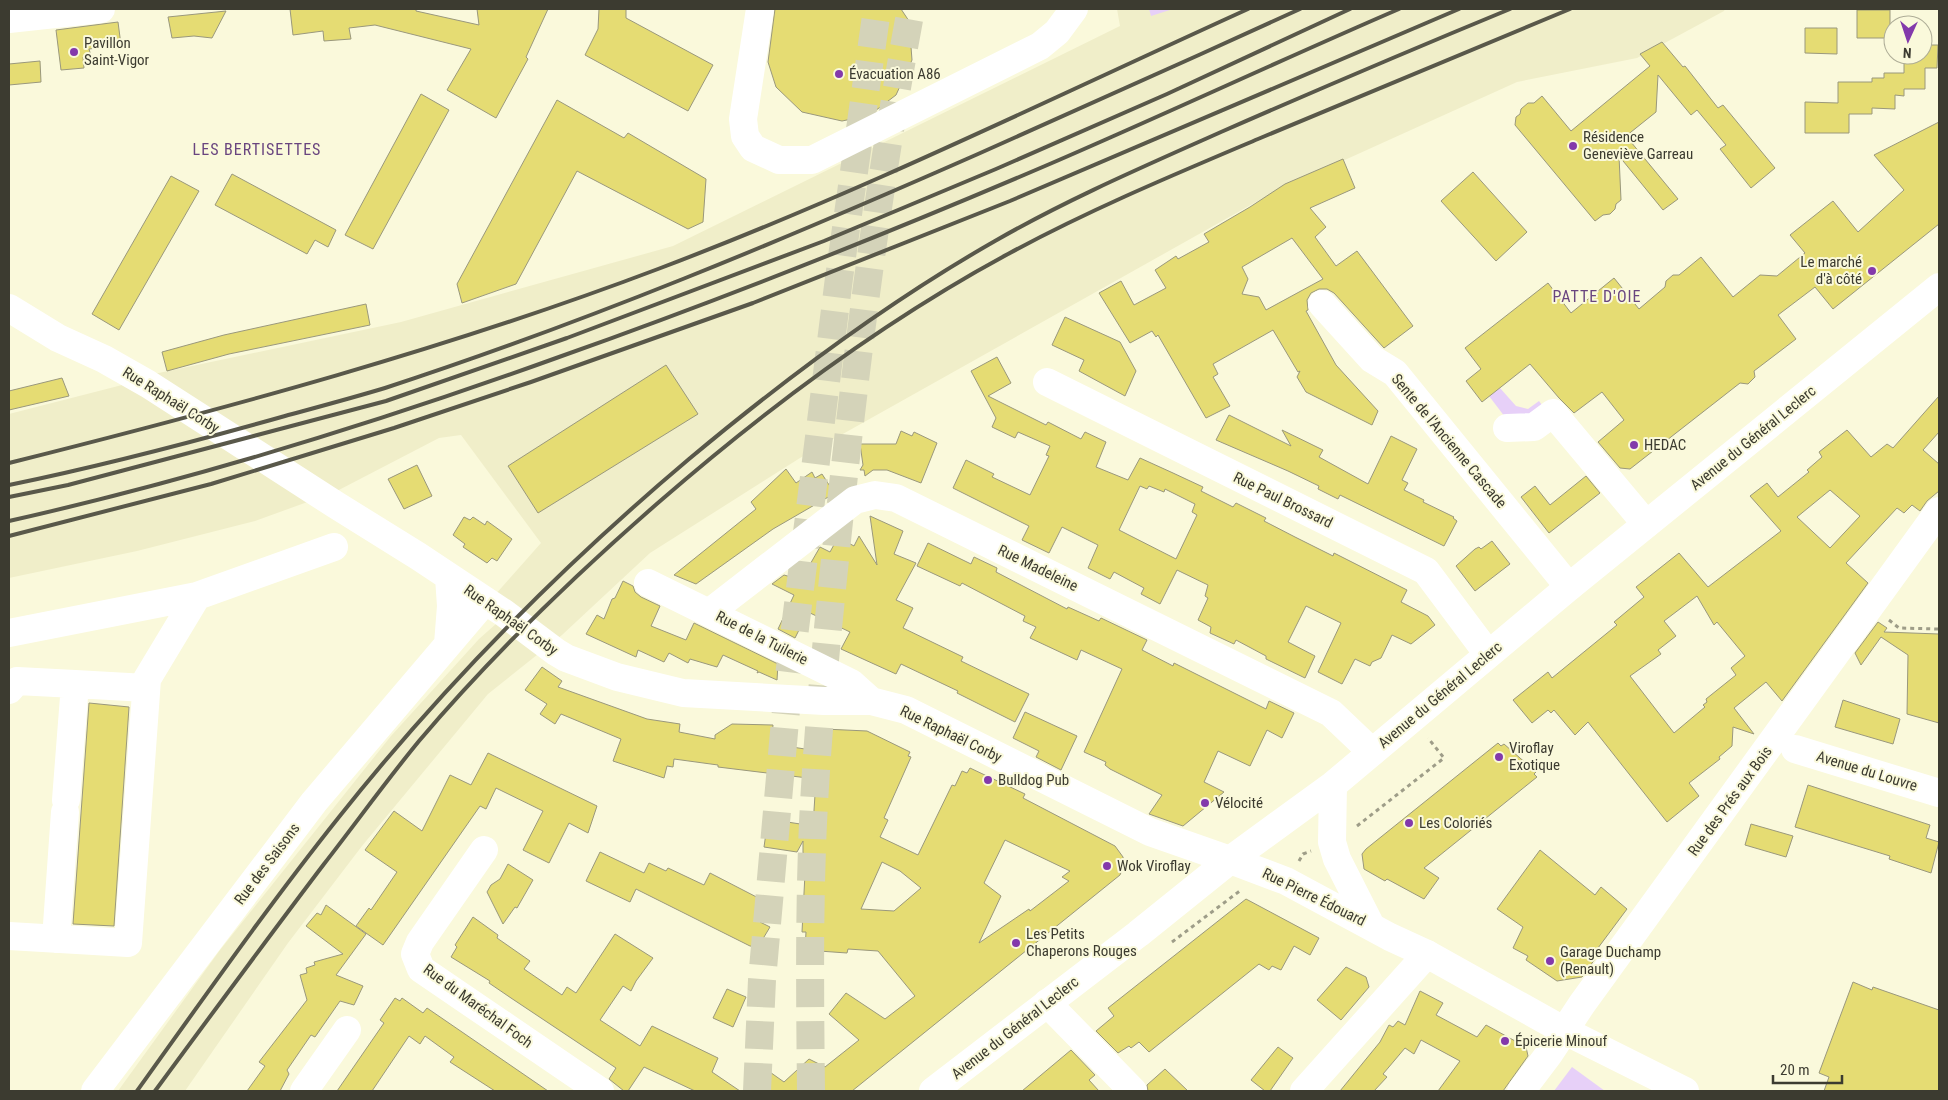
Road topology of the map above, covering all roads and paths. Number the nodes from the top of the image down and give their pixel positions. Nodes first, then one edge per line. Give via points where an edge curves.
1 (101, 9) edge
2 (760, 9) edge
3 (1074, 9) edge
4 (13, 15) edge
5 (1939, 288) edge
6 (1322, 304) dead end
7 (9, 308) edge
8 (1047, 382) dead end
9 (1507, 428) dead end
10 (1939, 511) edge
11 (1646, 524) junction
12 (334, 547) dead end
13 (449, 577) junction
14 (648, 583) dead end
15 (1569, 587) junction
16 (197, 596) junction
17 (485, 601) junction
18 (1870, 607) junction
19 (710, 612) junction
20 (1939, 629) edge
21 (9, 633) edge
22 (448, 644) junction
23 (1488, 654) junction
24 (75, 684) junction
25 (146, 688) junction
26 (9, 690) edge
27 (872, 701) junction
28 (1412, 718) junction
29 (1795, 749) dead end
30 (1372, 752) junction
31 (1333, 785) junction
32 (1939, 793) edge
33 (1355, 828) dead end
34 (484, 850) dead end
35 (1230, 860) junction
36 (1371, 926) junction
37 (9, 936) edge
38 (56, 939) junction
39 (1427, 954) junction
40 (1047, 1003) junction
41 (347, 1030) dead end
42 (1565, 1031) junction
43 (95, 1091) edge
44 (304, 1091) edge
45 (600, 1091) edge
46 (933, 1091) edge
47 (1133, 1091) edge
48 (1304, 1091) edge
49 (1521, 1091) edge
50 (1683, 1091) edge

1 - 4 street
2 - 3 street via 743,119 745,136 753,148 778,160 812,160 1040,46 1058,32
5 - 11 street, Avenue du Général Leclerc
6 - 15 street, Sente de l'Ancienne Cascade via 1372,359 1395,373
7 - 13 street, Rue Raphaël Corby via 58,338 148,384
8 - 23 street, Rue Paul Brossard via 1426,571
9 - 11 street via 1534,427 1553,413
10 - 18 street, Rue des Prés aux Bois
11 - 15 street, Avenue du Général Leclerc
12 - 16 street
13 - 17 street, Rue Raphaël Corby
13 - 22 street
14 - 19 street, Rue de la Tuilerie
15 - 23 street, Avenue du Général Leclerc
16 - 21 street
16 - 25 street via 147,679
17 - 22 street, Rue des Saisons
17 - 27 street, Rue Raphaël Corby via 566,658 617,677 684,693
18 - 20 path via 1899,628
18 - 42 street, Rue des Prés aux Bois via 1587,996
19 - 27 street, Rue de la Tuilerie via 851,683
19 - 30 street, Rue Madeleine via 855,500 875,495 896,498 1331,713
22 - 43 street, Rue des Saisons via 314,802
23 - 28 street, Avenue du Général Leclerc
24 - 25 street
24 - 26 street via 17,680
24 - 38 street
25 - 38 street via 128,943
27 - 35 street, Rue Raphaël Corby via 906,710 1150,832
28 - 30 street, Avenue du Général Leclerc
28 - 33 path via 1444,758
29 - 32 street, Avenue du Louvre
30 - 31 street, Avenue du Général Leclerc
31 - 35 street, Avenue du Général Leclerc
31 - 36 street, Rue Pierre Édouard via 1331,834 1337,859
34 - 45 street, Rue du Maréchal Foch via 420,942 415,954 421,969
35 - 36 street, Rue Pierre Édouard via 1286,881
35 - 40 street, Avenue du Général Leclerc
36 - 39 street
37 - 38 street
39 - 42 street
39 - 48 street
40 - 46 street, Avenue du Général Leclerc
40 - 47 street
41 - 44 street
42 - 49 street, Rue des Prés aux Bois
42 - 50 street

